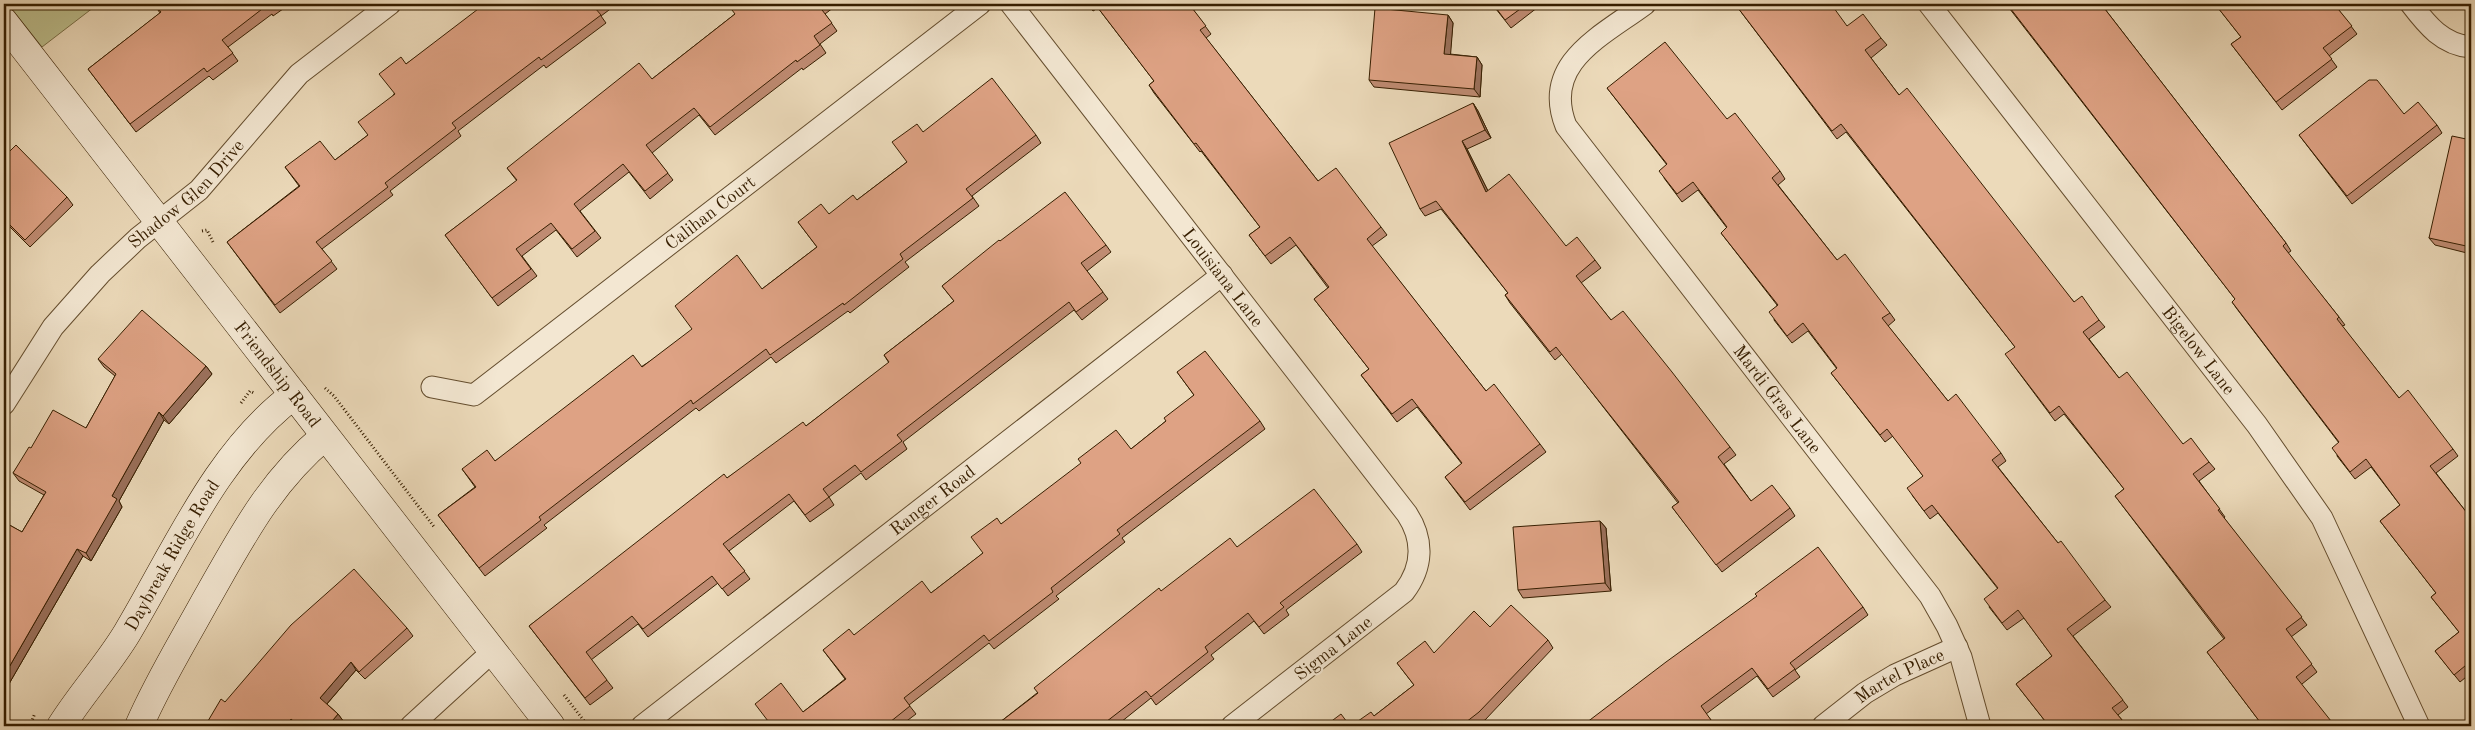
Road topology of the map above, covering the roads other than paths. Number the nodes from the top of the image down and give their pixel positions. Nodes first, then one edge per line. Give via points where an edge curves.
1 (390, 4) edge
2 (980, 4) edge
3 (1011, 4) edge
4 (1645, 4) edge
5 (1929, 4) edge
6 (2411, 4) edge
7 (4, 22) edge
8 (2465, 46) edge
9 (159, 222) junction
10 (1222, 275) junction
11 (432, 387) dead end
12 (294, 395) junction
13 (4, 404) edge
14 (325, 436) junction
15 (1420, 558) joint
16 (1957, 647) junction
17 (493, 651) junction
18 (61, 726) edge
19 (139, 726) edge
20 (412, 726) edge
21 (552, 726) edge
22 (642, 726) edge
23 (1232, 726) edge
24 (1823, 726) edge
25 (1980, 726) edge
26 (2419, 726) edge

1 - 9 street, Shadow Glen Drive via 299,74 199,190
2 - 11 street, Calihan Court via 474,395
3 - 10 street, Louisiana Lane
4 - 16 street, Mardi Gras Lane via 1575,57 1561,85 1560,106 1566,126 1916,577 1936,606
5 - 26 street, Bigelow Lane via 2257,425 2322,518
6 - 8 street via 2434,31
7 - 9 street, Friendship Road
9 - 12 street, Friendship Road
9 - 13 street, Shadow Glen Drive via 125,250 76,300 33,356
10 - 15 street, Louisiana Lane via 1407,514 1419,539
10 - 22 street, Ranger Road
12 - 14 street, Friendship Road
12 - 18 street, Daybreak Ridge Road via 265,420 228,463 126,635
14 - 17 street, Friendship Road
14 - 19 street via 296,462 258,508 154,691
15 - 23 street, Sigma Lane via 1410,584 1396,598
16 - 24 street, Martel Place via 1890,678
16 - 25 street, Mardi Gras Lane
17 - 20 street
17 - 21 street, Friendship Road

